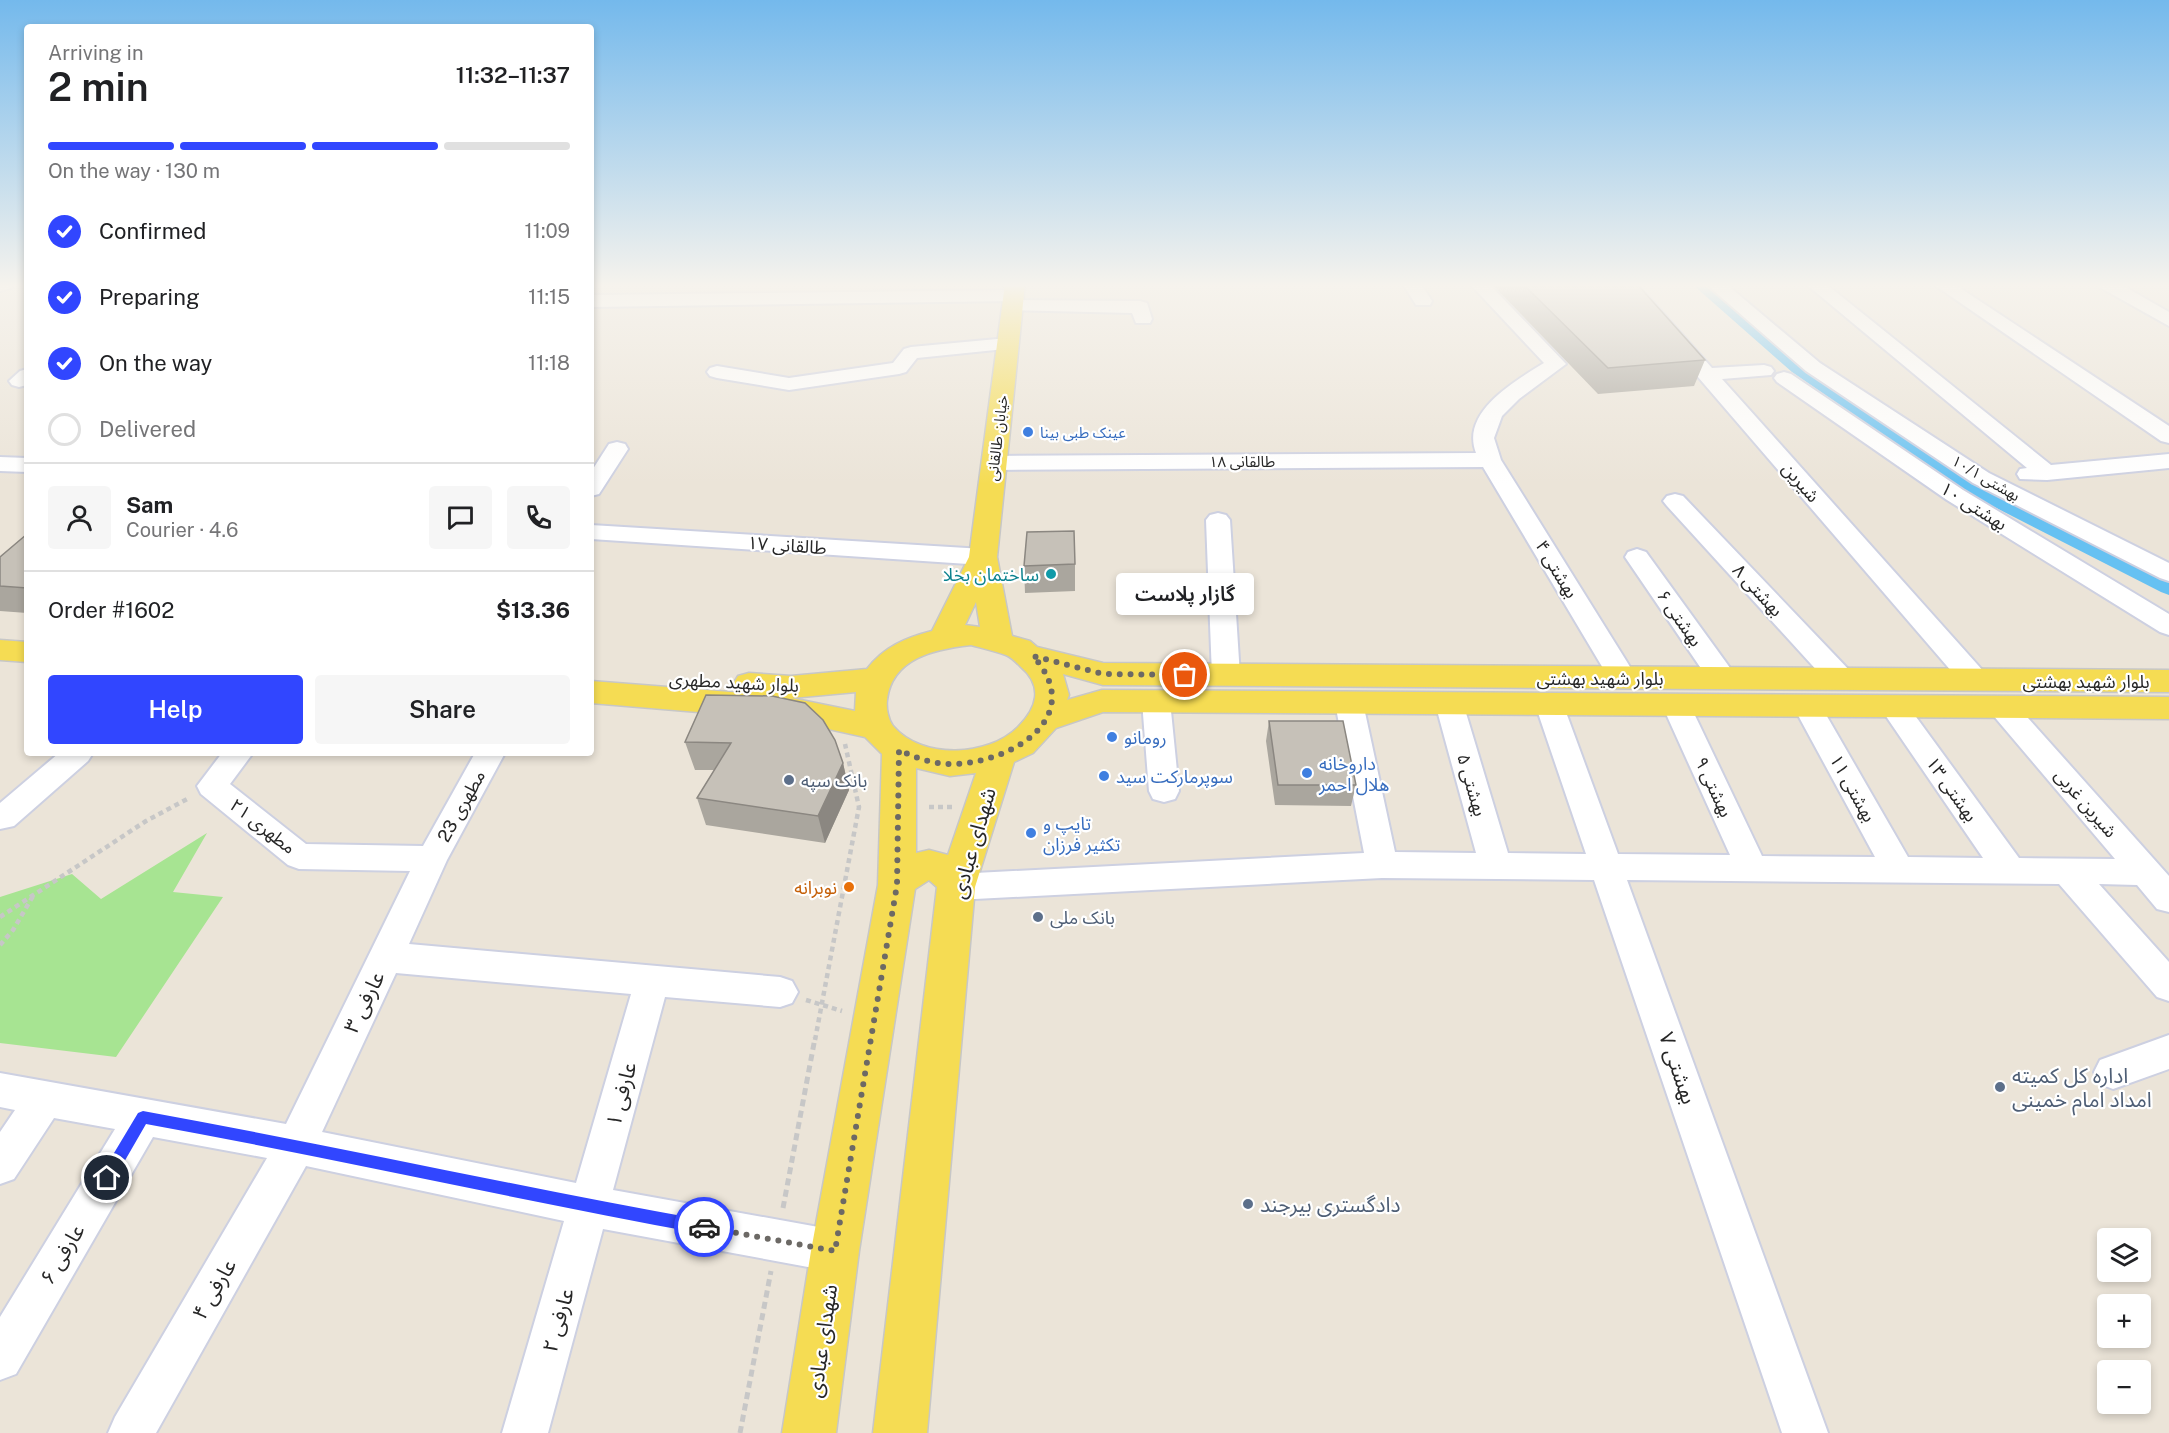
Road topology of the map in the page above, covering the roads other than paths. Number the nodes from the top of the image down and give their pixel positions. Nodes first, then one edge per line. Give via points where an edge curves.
1 (934, 351) edge
2 (1007, 351) edge
3 (1543, 351) edge
4 (1686, 351) edge
5 (1794, 351) edge
6 (1897, 351) edge
7 (2042, 351) edge
8 (717, 372) dead end
9 (1707, 374) junction
10 (2169, 436) edge
11 (617, 449) dead end
12 (1490, 460) junction
13 (2169, 461) edge
14 (994, 463) junction
15 (0, 464) edge
16 (24, 465) edge
17 (2047, 472) junction
18 (1981, 478) junction
19 (594, 484) edge
20 (1675, 501) dead end
21 (1218, 520) dead end
22 (594, 532) edge
23 (982, 557) junction
24 (1637, 557) dead end
25 (2169, 573) edge
26 (2169, 626) edge
27 (0, 633) edge
28 (24, 634) edge
29 (944, 637) junction
30 (997, 639) junction
31 (0, 650) edge
32 (24, 652) edge
33 (1033, 656) junction
34 (594, 672) edge
35 (1226, 676) junction
36 (1623, 678) junction
37 (876, 679) junction
38 (1723, 679) junction
39 (1841, 679) junction
40 (1975, 680) junction
41 (2169, 681) edge
42 (594, 692) edge
43 (1156, 701) junction
44 (1348, 703) junction
45 (1449, 703) junction
46 (1549, 704) junction
47 (1676, 705) junction
48 (1807, 706) junction
49 (1893, 706) junction
50 (2002, 707) junction
51 (2169, 708) edge
52 (1047, 719) junction
53 (887, 739) junction
54 (75, 756) edge
55 (236, 756) edge
56 (488, 756) edge
57 (999, 756) junction
58 (1164, 790) dead end
59 (3, 818) dead end
60 (432, 860) junction
61 (1382, 865) junction
62 (1496, 867) junction
63 (1608, 867) junction
64 (1752, 869) junction
65 (1899, 870) junction
66 (2010, 871) junction
67 (2068, 872) junction
68 (2145, 872) junction
69 (897, 885) junction
70 (956, 887) junction
71 (2169, 899) edge
72 (385, 957) junction
73 (652, 982) junction
74 (2169, 986) edge
75 (780, 992) road end
76 (2168, 1054) edge
77 (2113, 1072) dead end
78 (0, 1090) edge
79 (45, 1099) junction
80 (143, 1118) junction
81 (296, 1145) junction
82 (0, 1165) edge
83 (590, 1206) junction
84 (835, 1251) junction
85 (0, 1358) edge
86 (131, 1433) edge
87 (525, 1433) edge
88 (808, 1433) edge
89 (900, 1433) edge
90 (1805, 1433) edge

1 - 8 street via 911,353 899,368 789,384
2 - 14 main road, خیابان طالقانی
3 - 12 street via 1556,364 1516,390 1489,418 1483,440
4 - 9 street, شیرین
5 - 18 street, بهشتی ۱۰/۱
6 - 17 street
7 - 10 street
9 - 26 street, بهشتی ۱۰ via 1774,375 1955,495
9 - 40 street, شیرین
11 - 19 street
12 - 14 street, طالقانی ۱۸
12 - 36 street, بهشتی ۴
13 - 17 street
14 - 23 main road, خیابان طالقانی
15 - 16 street
17 - 18 street
18 - 25 street, بهشتی ۱۰/۱
20 - 39 street, بهشتی ۸
21 - 35 street
22 - 23 street, طالقانی ۱۷
23 - 29 main road
23 - 30 main road
24 - 38 street, بهشتی ۶
27 - 28 main road
29 - 30 main road via 971,635
29 - 37 main road via 903,652
30 - 33 main road via 1017,645
31 - 32 main road
33 - 35 main road, بلوار شهید بهشتی via 1103,674
33 - 52 main road via 1046,669 1052,685 1053,702
34 - 37 main road, بلوار شهید مطهری via 791,687
35 - 36 main road, بلوار شهید بهشتی
36 - 38 main road, بلوار شهید بهشتی
37 - 53 main road via 869,711
38 - 39 main road, بلوار شهید بهشتی
39 - 40 main road, بلوار شهید بهشتی
40 - 41 main road, بلوار شهید بهشتی
42 - 53 main road, بلوار شهید مطهری via 783,708 840,720
43 - 44 main road, بلوار شهید بهشتی
43 - 52 main road, بلوار شهید بهشتی via 1102,701
43 - 58 street
44 - 45 main road, بلوار شهید بهشتی
44 - 61 street
45 - 46 main road, بلوار شهید بهشتی
45 - 62 street, بهشتی ۵
46 - 47 main road, بلوار شهید بهشتی
46 - 63 street, بهشتی ۷
47 - 48 main road, بلوار شهید بهشتی
47 - 64 street, بهشتی ۹
48 - 49 main road, بلوار شهید بهشتی
48 - 65 street, بهشتی ۱۱
49 - 50 main road, بلوار شهید بهشتی
49 - 66 street, بهشتی ۱۳
50 - 51 main road, بلوار شهید بهشتی
50 - 68 street, شیرین غربی
52 - 57 main road via 1028,740
53 - 57 main road via 921,759 946,764
53 - 69 main road, شهدای عبادی
54 - 59 street
55 - 60 street, مطهری ۲۱ via 212,786 299,856
56 - 60 street, مطهری 23
57 - 70 main road, شهدای عبادی
60 - 72 street, عارفی ۳
61 - 62 street
61 - 70 street
62 - 63 street
63 - 64 street
63 - 90 street, بهشتی ۷
64 - 65 street
65 - 66 street
66 - 67 street
67 - 68 street
67 - 74 street
68 - 71 street, شیرین غربی
69 - 70 main road via 907,871 933,865 949,872
69 - 84 main road, شهدای عبادی
70 - 89 main road, شهدای عبادی
72 - 73 street
72 - 81 street, عارفی ۳
73 - 75 street
73 - 83 street, عارفی ۱
76 - 77 street
78 - 79 street
79 - 80 street
79 - 82 street
80 - 81 street
80 - 85 street, عارفی ۶
81 - 83 street
81 - 86 street, عارفی ۴
83 - 84 street
83 - 87 street, عارفی ۲
84 - 88 main road, شهدای عبادی

